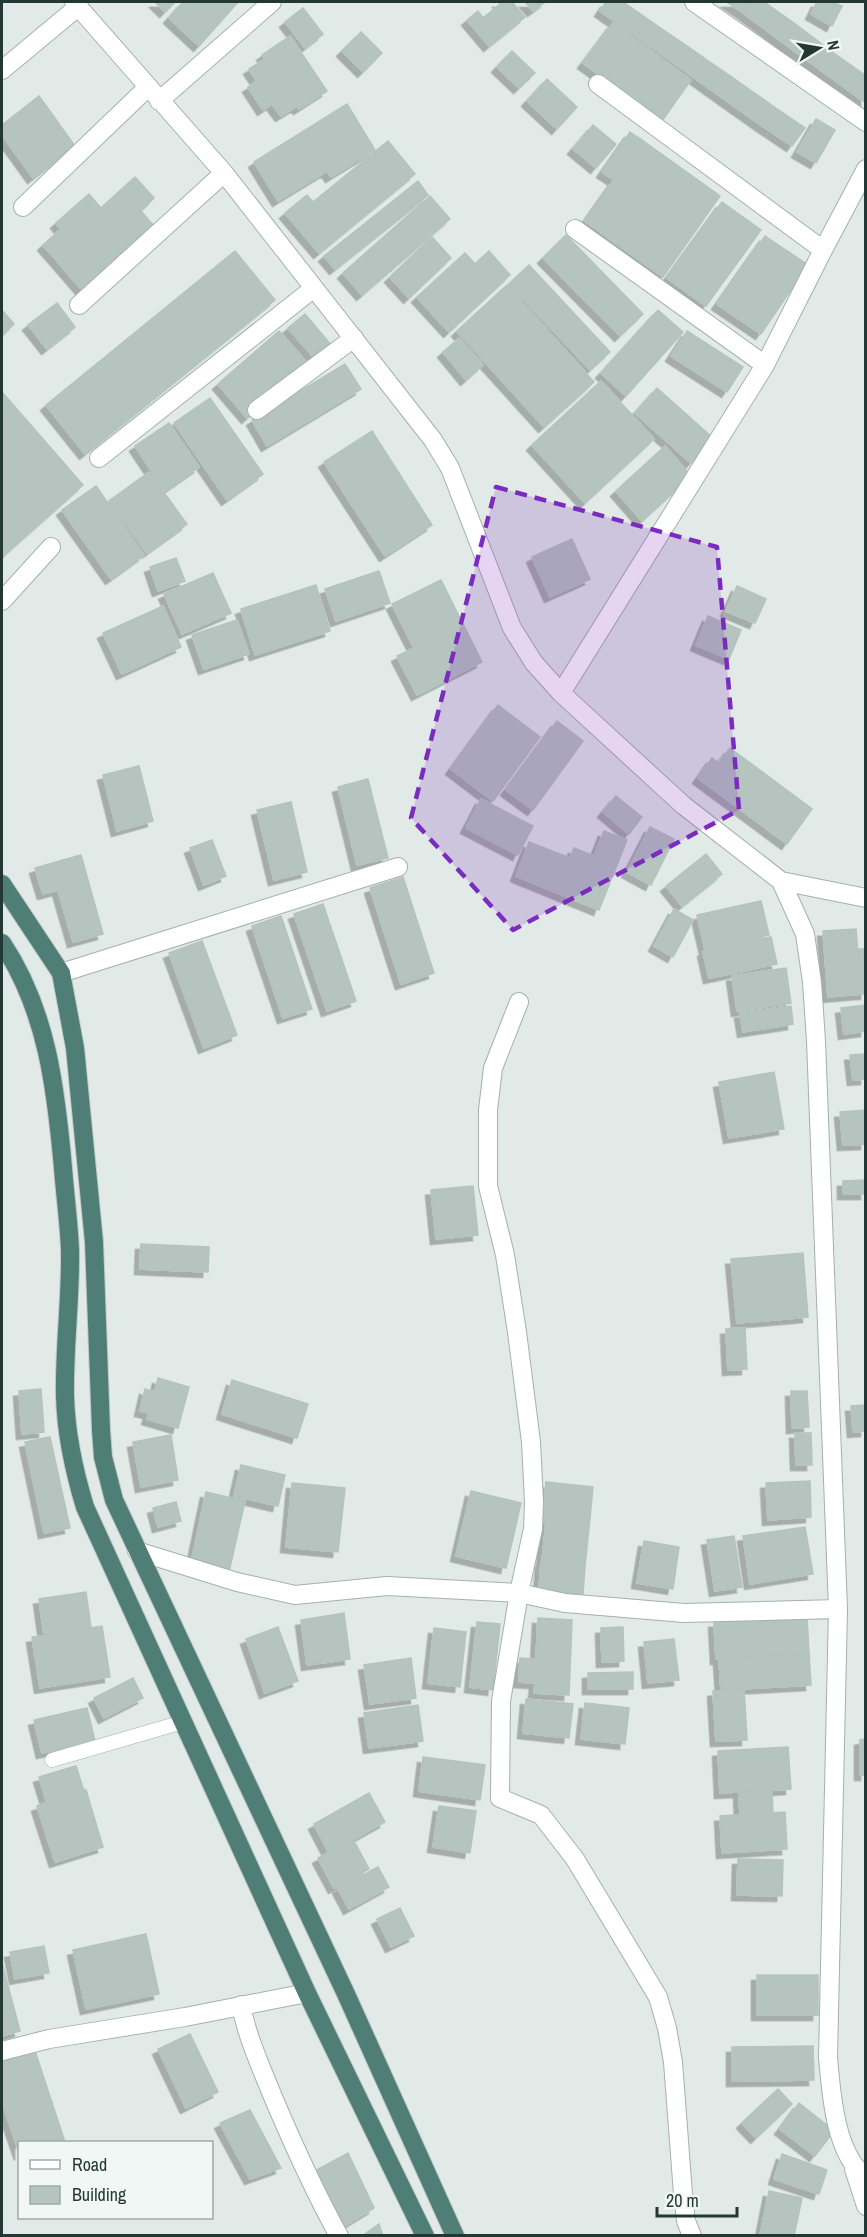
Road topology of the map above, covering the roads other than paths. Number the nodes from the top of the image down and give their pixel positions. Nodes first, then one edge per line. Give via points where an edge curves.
1 (272, 2) edge
2 (694, 2) edge
3 (76, 4) edge
4 (2, 70) edge
5 (598, 84) dead end
6 (153, 95) junction
7 (866, 123) edge
8 (866, 169) edge
9 (224, 173) junction
10 (23, 207) dead end
11 (575, 229) dead end
12 (823, 250) junction
13 (314, 288) junction
14 (79, 305) dead end
15 (354, 338) junction
16 (765, 365) junction
17 (257, 410) dead end
18 (99, 458) dead end
19 (51, 547) dead end
20 (2, 601) edge
21 (561, 693) junction
22 (398, 867) dead end
23 (781, 881) junction
24 (2, 884) edge
25 (866, 898) edge
26 (2, 943) edge
27 (61, 973) junction
28 (519, 1002) dead end
29 (137, 1551) junction
30 (519, 1593) junction
31 (838, 1609) junction
32 (183, 1722) junction
33 (52, 1761) dead end
34 (307, 1993) junction
35 (346, 1994) junction
36 (241, 2005) junction
37 (317, 2009) junction
38 (2, 2051) edge
39 (860, 2173) edge
40 (866, 2206) edge
41 (339, 2235) edge
42 (425, 2235) edge
43 (455, 2235) edge
44 (692, 2235) edge

1 - 6 street
2 - 7 street
3 - 4 street
3 - 6 street
5 - 12 street
6 - 9 street
6 - 10 street
8 - 12 street
9 - 13 street
9 - 14 street
11 - 16 street
12 - 16 street
13 - 15 street
13 - 18 street
15 - 17 street
15 - 21 street via 450,468 512,628 534,663
16 - 21 street
19 - 20 street
21 - 23 street via 683,805
22 - 27 street
23 - 25 street
23 - 31 street via 805,934 812,982
24 - 27 highway
26 - 32 highway via 32,1002 48,1049 57,1099 70,1250 65,1397 73,1467 86,1507
27 - 29 highway via 85,1129 104,1457 114,1500
28 - 30 street via 493,1068 488,1110 488,1186 517,1332 533,1478 533,1529
29 - 30 street via 237,1582 295,1595 387,1586
29 - 35 highway
30 - 31 street via 565,1603 684,1613
30 - 44 street via 501,1701 500,1798 541,1815 575,1859 658,1997 673,2062 684,2203
31 - 39 street via 828,2058 832,2103
32 - 33 lane
32 - 34 highway
34 - 36 street
34 - 37 highway
35 - 37 highway
35 - 43 highway
36 - 38 street
36 - 41 street via 275,2100 316,2195
37 - 42 highway
39 - 40 street

